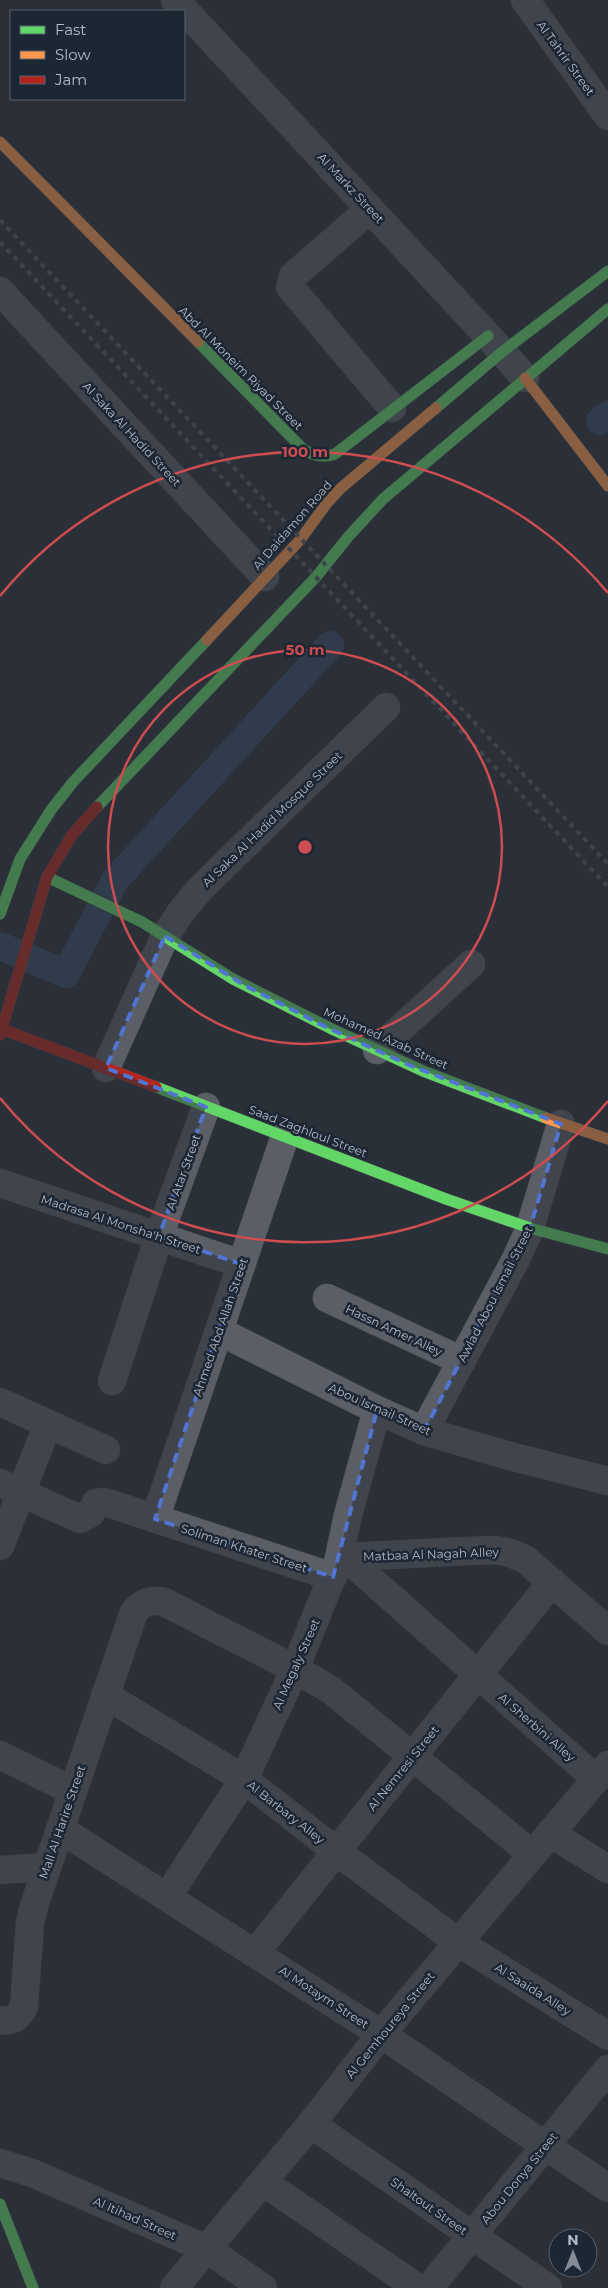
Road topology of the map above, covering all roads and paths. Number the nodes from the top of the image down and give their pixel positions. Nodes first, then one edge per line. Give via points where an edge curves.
1 (175, 0) edge
2 (525, 0) edge
3 (184, 10) edge
4 (185, 11) edge
5 (608, 116) edge
6 (0, 142) edge
7 (370, 209) junction
8 (608, 271) edge
9 (0, 291) edge
10 (608, 309) edge
11 (496, 344) junction
12 (525, 378) junction
13 (392, 408) junction
14 (608, 486) edge
15 (265, 577) junction
16 (386, 707) dead end
17 (6, 856) dead end
18 (19, 861) junction
19 (47, 877) junction
20 (0, 914) edge
21 (154, 930) junction
22 (471, 964) dead end
23 (1, 1032) edge
24 (377, 1050) junction
25 (106, 1068) junction
26 (206, 1107) junction
27 (561, 1124) junction
28 (285, 1136) junction
29 (608, 1138) edge
30 (0, 1183) edge
31 (530, 1228) junction
32 (159, 1236) junction
33 (608, 1249) edge
34 (242, 1264) junction
35 (327, 1298) dead end
36 (219, 1331) junction
37 (462, 1361) junction
38 (112, 1381) dead end
39 (0, 1402) edge
40 (377, 1410) junction
41 (48, 1424) junction
42 (424, 1431) junction
43 (106, 1450) dead end
44 (608, 1481) edge
45 (10, 1488) edge
46 (155, 1519) junction
47 (0, 1546) edge
48 (340, 1562) junction
49 (552, 1582) junction
50 (608, 1631) edge
51 (295, 1669) junction
52 (478, 1675) junction
53 (105, 1695) junction
54 (0, 1755) edge
55 (412, 1757) junction
56 (602, 1772) edge
57 (244, 1779) junction
58 (73, 1791) junction
59 (60, 1829) junction
60 (550, 1833) junction
61 (336, 1852) junction
62 (532, 1854) junction
63 (46, 1867) junction
64 (608, 1869) edge
65 (0, 1870) edge
66 (167, 1897) junction
67 (458, 1942) junction
68 (256, 1953) junction
69 (0, 2020) edge
70 (381, 2034) junction
71 (608, 2036) edge
72 (608, 2069) edge
73 (311, 2124) junction
74 (545, 2145) junction
75 (0, 2163) edge
76 (263, 2182) junction
77 (608, 2188) edge
78 (0, 2204) edge
79 (473, 2236) junction
80 (207, 2250) junction
81 (33, 2288) edge
82 (174, 2288) edge
83 (263, 2288) edge
84 (418, 2288) edge
85 (429, 2288) edge
86 (548, 2288) edge

1 - 3 street, Al Markz Street
2 - 5 street, Al Tahrir Street
4 - 7 street, Al Markz Street
6 - 13 main road, Abd Al Moneim Riyad Street via 310,455 327,457 335,454
7 - 11 street, Al Markz Street
7 - 13 street via 293,276 290,287
8 - 11 main road, Al Daidamon Road
9 - 15 street, Al Saka Al Hadid Street
10 - 12 main road
11 - 12 street, Al Markz Street
11 - 13 main road, Abd Al Moneim Riyad Street
11 - 15 main road, Al Daidamon Road via 326,503 300,540
12 - 14 main road
12 - 19 main road via 371,511 326,566 175,717 72,835
15 - 18 main road, Al Daidamon Road via 157,699 73,782 37,829
16 - 21 street, Al Saka Al Hadid Mosque Street via 180,912
17 - 18 main road
18 - 20 main road, Al Daidamon Road
19 - 21 main road, Mohamed Azab Street
19 - 23 main road
21 - 24 main road, Mohamed Azab Street via 244,985
21 - 25 street, Al Saka Al Hadid Mosque Street
22 - 24 street
23 - 25 main road, Saad Zaghloul Street
24 - 27 main road, Mohamed Azab Street via 494,1100
25 - 26 main road, Saad Zaghloul Street
26 - 28 main road, Saad Zaghloul Street
26 - 32 street, Al Atar Street
27 - 29 main road, Mohamed Azab Street
27 - 31 street, Awlad Abou Ismail Street
28 - 31 main road, Saad Zaghloul Street
28 - 34 street, Ahmed Abd Allah Street
30 - 32 street, Madrasa Al Monsha'h Street
31 - 33 main road, Saad Zaghloul Street
31 - 37 street, Awlad Abou Ismail Street
32 - 34 street, Madrasa Al Monsha'h Street
32 - 38 street, Al Atar Street
34 - 36 street, Ahmed Abd Allah Street
35 - 37 street, Hassn Amer Alley
36 - 40 street, Abou Ismail Street
36 - 46 street, Ahmed Abd Allah Street
37 - 42 street, Awlad Abou Ismail Street
39 - 41 street
40 - 42 street, Abou Ismail Street
40 - 48 street, Al Megaly Street via 348,1515
41 - 43 street
41 - 45 street
42 - 44 street, Abou Ismail Street
45 - 46 street, Soliman Khater Street via 80,1519 91,1514 94,1506 102,1502
45 - 47 street
46 - 48 street, Soliman Khater Street
48 - 49 street, Matbaa Al Nagah Alley via 501,1550 526,1560
48 - 51 street, Al Megaly Street
48 - 52 street, Al Sherbini Alley
49 - 50 street, Matbaa Al Nagah Alley
49 - 52 street, Al Nemresi Street
51 - 53 street, Mall Al Harire Street via 156,1600 140,1605 134,1612
51 - 55 street via 331,1690
51 - 57 street, Al Megaly Street
52 - 55 street, Al Nemresi Street
52 - 56 street, Al Sherbini Alley
53 - 57 street, Al Barbary Alley
53 - 58 street, Mall Al Harire Street
54 - 58 street
55 - 61 street, Al Nemresi Street
55 - 62 street
56 - 60 street, Al Gemhoureya Street
57 - 61 street, Al Barbary Alley
57 - 66 street, Al Megaly Street
58 - 59 street, Mall Al Harire Street
59 - 63 street, Mall Al Harire Street
59 - 66 street, Al Motaym Street
60 - 62 street, Al Gemhoureya Street
60 - 64 street
61 - 67 street, Al Barbary Alley
61 - 68 street, Al Nemresi Street
62 - 67 street, Al Gemhoureya Street
63 - 65 street
63 - 69 street, Mall Al Harire Street via 30,1923 24,2006 14,2019
66 - 68 street, Al Motaym Street
67 - 70 street, Al Gemhoureya Street
67 - 71 street, Al Saaida Alley
68 - 70 street, Al Motaym Street
70 - 73 street, Al Gemhoureya Street
70 - 74 street, Al Motaym Street
72 - 74 street, Abou Donya Street
73 - 76 street, Al Gemhoureya Street
73 - 79 street, Shaltout Street
74 - 77 street, Al Motaym Street
74 - 79 street, Abou Donya Street
75 - 80 street, Al Itihad Street via 32,2173
76 - 80 street, Al Gemhoureya Street
76 - 84 street
78 - 81 main road
79 - 85 street, Abou Donya Street
79 - 86 street, Shaltout Street
80 - 82 street, Al Gemhoureya Street
80 - 83 street, Al Itihad Street

